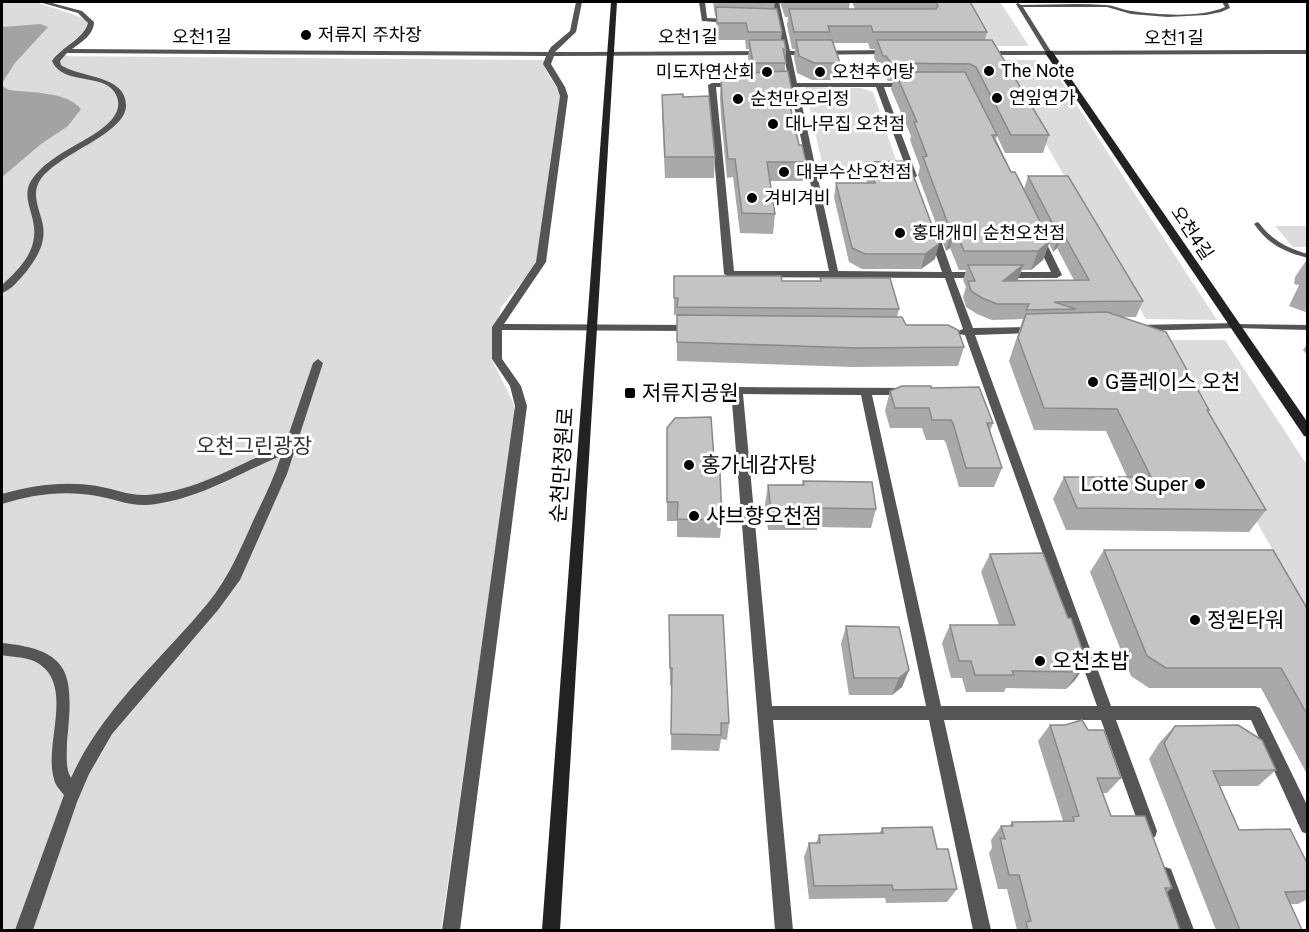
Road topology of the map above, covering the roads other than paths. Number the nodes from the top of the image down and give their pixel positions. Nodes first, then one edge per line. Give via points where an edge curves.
1 (42, 2) edge
2 (579, 2) edge
3 (614, 2) edge
4 (702, 2) edge
5 (776, 2) edge
6 (1224, 2) edge
7 (1308, 2) edge
8 (1018, 4) edge
9 (736, 21) edge
10 (769, 21) edge
11 (780, 21) junction
12 (790, 21) edge
13 (69, 51) dead end
14 (786, 52) junction
15 (900, 52) edge
16 (1308, 52) edge
17 (611, 53) junction
18 (980, 53) edge
19 (1049, 53) junction
20 (549, 54) junction
21 (793, 85) junction
22 (879, 85) junction
23 (916, 186) edge
24 (928, 219) edge
25 (1257, 224) dead end
26 (1308, 256) edge
27 (834, 274) junction
28 (949, 275) junction
29 (2, 290) edge
30 (1236, 326) junction
31 (498, 327) junction
32 (591, 327) junction
33 (697, 328) edge
34 (1131, 328) edge
35 (1308, 328) edge
36 (1050, 330) edge
37 (945, 332) edge
38 (968, 332) junction
39 (318, 363) dead end
40 (866, 391) junction
41 (922, 392) edge
42 (1308, 433) edge
43 (290, 448) junction
44 (2, 499) edge
45 (2, 649) edge
46 (766, 713) junction
47 (935, 713) junction
48 (1107, 714) junction
49 (72, 793) junction
50 (1308, 826) edge
51 (1154, 844) edge
52 (1162, 866) edge
53 (24, 930) edge
54 (451, 930) edge
55 (551, 930) edge
56 (784, 930) edge
57 (982, 930) edge
58 (1185, 930) edge

1 - 29 street via 80,12 93,23 90,31 61,53 56,61 58,66 72,75 106,82 117,91 122,103 111,126 64,155 36,179 30,191 39,224 35,250
2 - 20 street via 573,32
3 - 17 main road, 순천만정원로
4 - 9 street via 704,21
5 - 11 street
6 - 7 lane
6 - 8 lane via 1228,7 1224,10 1186,15 1132,14 1108,6
8 - 19 lane
10 - 11 street
11 - 12 street
11 - 14 street
13 - 20 street, 오천1길
14 - 15 street, 오천1길
14 - 17 street, 오천1길
14 - 21 street
16 - 19 street, 오천1길
17 - 20 street, 오천1길
17 - 32 main road, 순천만정원로
18 - 19 street, 오천1길
19 - 30 main road, 오천4길
20 - 31 street via 549,70 564,96 541,262
21 - 22 street
21 - 27 street
21 - 27 street via 712,85 729,274
22 - 23 street
22 - 28 street via 965,85 1056,275
24 - 28 street
25 - 26 lane via 1266,237 1285,250
27 - 28 street
28 - 38 street
30 - 34 street
30 - 35 lane
30 - 42 main road, 오천4길
31 - 32 street
31 - 54 street via 497,359 515,386 521,406
32 - 33 street
32 - 55 main road, 순천만정원로
36 - 38 street
37 - 38 street
38 - 48 street via 985,392
39 - 43 street
40 - 41 street
40 - 46 street via 737,390
40 - 47 street
43 - 44 street via 195,490 162,499 135,500 64,488 30,490
43 - 49 street via 235,576 107,729
45 - 49 street via 33,653 55,667 63,706 59,776
46 - 47 street
46 - 56 street
47 - 48 street
47 - 57 street
48 - 50 street via 1255,713
48 - 51 street
49 - 53 street
52 - 58 street

